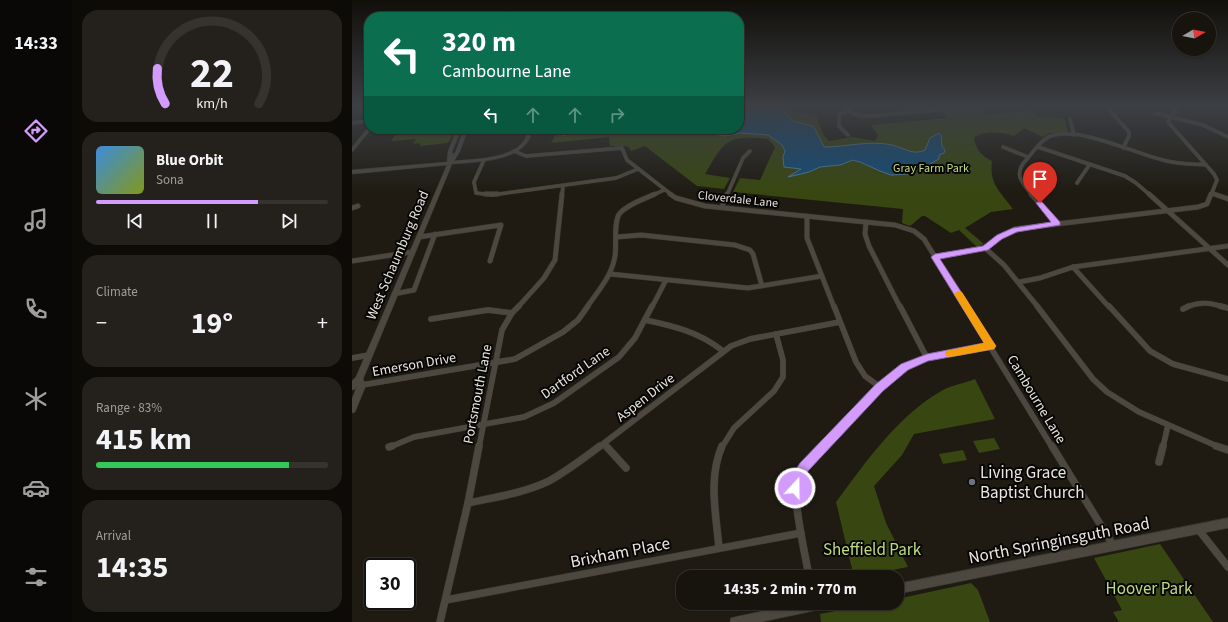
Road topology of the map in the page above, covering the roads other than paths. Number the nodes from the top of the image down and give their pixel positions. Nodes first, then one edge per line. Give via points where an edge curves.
1 (364, 135) edge
2 (457, 135) edge
3 (464, 135) edge
4 (528, 135) edge
5 (1074, 135) joint
6 (1130, 135) edge
7 (1179, 135) edge
8 (352, 145) edge
9 (357, 145) junction
10 (1003, 147) dead end
11 (1038, 147) junction
12 (1123, 148) junction
13 (352, 150) edge
14 (514, 151) junction
15 (750, 151) dead end
16 (1028, 157) junction
17 (484, 160) junction
18 (450, 163) junction
19 (1090, 164) junction
20 (1206, 164) junction
21 (638, 169) junction
22 (353, 173) edge
23 (1077, 183) dead end
24 (563, 186) junction
25 (664, 190) junction
26 (1212, 194) junction
27 (1228, 199) edge
28 (358, 206) dead end
29 (722, 207) junction
30 (352, 208) edge
31 (1167, 210) junction
32 (807, 216) junction
33 (866, 222) junction
34 (1057, 223) junction
35 (910, 229) joint
36 (435, 234) junction
37 (419, 237) junction
38 (617, 237) junction
39 (1228, 246) edge
40 (985, 248) junction
41 (1210, 249) junction
42 (412, 252) junction
43 (935, 257) junction
44 (352, 261) edge
45 (490, 261) dead end
46 (1228, 265) edge
47 (1073, 267) junction
48 (610, 274) junction
49 (822, 276) junction
50 (666, 280) junction
51 (1019, 282) junction
52 (762, 286) junction
53 (394, 294) junction
54 (1228, 308) edge
55 (1184, 309) dead end
56 (512, 313) junction
57 (431, 319) dead end
58 (645, 320) junction
59 (840, 322) junction
60 (776, 334) junction
61 (991, 346) junction
62 (723, 352) junction
63 (369, 355) junction
64 (352, 358) edge
65 (927, 358) junction
66 (495, 362) junction
67 (1228, 380) edge
68 (360, 382) junction
69 (352, 387) edge
70 (880, 387) junction
71 (352, 409) edge
72 (483, 425) junction
73 (1168, 425) junction
74 (604, 444) junction
75 (389, 448) dead end
76 (1228, 450) edge
77 (1159, 462) dead end
78 (626, 468) dead end
79 (468, 503) junction
80 (1228, 522) edge
81 (1198, 529) junction
82 (801, 533) junction
83 (1113, 545) junction
84 (719, 548) junction
85 (1228, 567) edge
86 (808, 570) edge
87 (904, 588) edge
88 (446, 600) junction
89 (794, 610) edge
90 (764, 619) edge
91 (440, 622) edge
92 (735, 622) edge

1 - 9 street
2 - 18 street, West Schaumburg Road via 450,152
3 - 18 street, West Schaumburg Road
4 - 14 street via 526,141
5 - 11 street via 1052,136 1043,140
5 - 12 street
6 - 12 street
7 - 20 street
8 - 9 street
9 - 13 street
10 - 16 street
11 - 16 street
11 - 19 street
12 - 20 street via 1171,162
14 - 17 street
14 - 21 street, Cloverdale Lane via 526,156 622,148 627,160
15 - 29 street via 743,158
16 - 34 street via 1019,175 1023,184
17 - 18 street
17 - 24 street via 474,182 476,193 492,195
18 - 22 street
18 - 37 street, West Schaumburg Road
19 - 23 street
19 - 31 street via 1125,176
20 - 26 street via 1217,180
21 - 24 street via 616,178
21 - 25 street, Cloverdale Lane
24 - 56 street, Portsmouth Lane via 555,260 544,278
25 - 29 street, Cloverdale Lane via 684,201
25 - 38 street, Emerson Drive via 629,206 619,214
26 - 27 street
26 - 31 street via 1209,203 1204,206
28 - 30 street
29 - 32 street, Cloverdale Lane
31 - 34 street
31 - 41 street
32 - 33 street, Cloverdale Lane
32 - 49 street via 806,232
33 - 35 street, Cloverdale Lane
33 - 65 street via 865,234 869,246
34 - 40 street via 1015,229
35 - 43 street, Cambourne Lane via 922,237
36 - 37 street
36 - 45 street via 501,225
36 - 53 street via 414,290
37 - 42 street, West Schaumburg Road
38 - 48 street, Emerson Drive
38 - 52 street via 641,235 735,245 750,250
39 - 41 street
40 - 43 street
40 - 51 street
41 - 46 street
41 - 47 street
42 - 44 street
42 - 53 street, West Schaumburg Road
43 - 61 street, Cambourne Lane
47 - 51 street
47 - 67 street via 1150,351 1173,364
48 - 50 street
48 - 66 street, Emerson Drive via 578,320 563,332 514,359
49 - 52 street
49 - 59 street
50 - 52 street via 739,287
50 - 58 street, Dartford Lane
51 - 73 street via 1101,388 1124,404
53 - 63 street, West Schaumburg Road
54 - 55 street via 1206,302 1192,304
56 - 57 street via 488,310
56 - 66 street, Portsmouth Lane via 502,330
58 - 62 street via 693,331
58 - 72 street, Dartford Lane via 635,338 619,357 554,404 524,417
59 - 60 street, Aspen Drive
59 - 70 street via 858,366 865,376
60 - 62 street, Aspen Drive via 744,340
60 - 84 street via 784,365 782,379 774,391 730,433 721,448 716,464 714,481
61 - 65 street
61 - 83 street, Cambourne Lane
62 - 74 street, Aspen Drive
63 - 64 street
63 - 68 street, West Schaumburg Road
65 - 70 street via 905,367
66 - 68 street, Emerson Drive
66 - 72 street, Portsmouth Lane
68 - 69 street, West Schaumburg Road
68 - 71 street, West Schaumburg Road
70 - 82 street via 801,472 796,481 795,495
72 - 75 street, Dartford Lane via 414,438
72 - 79 street, Portsmouth Lane
73 - 76 street
73 - 77 street
74 - 78 street
74 - 79 street, Aspen Drive via 548,481
79 - 88 street, Portsmouth Lane
80 - 81 street, North Springinsguth Road
81 - 83 street, North Springinsguth Road
81 - 85 street
82 - 84 street, Brixham Place
82 - 86 street
83 - 87 street, North Springinsguth Road
84 - 88 street, Brixham Place
88 - 91 street, Portsmouth Lane
89 - 90 street
90 - 92 street

